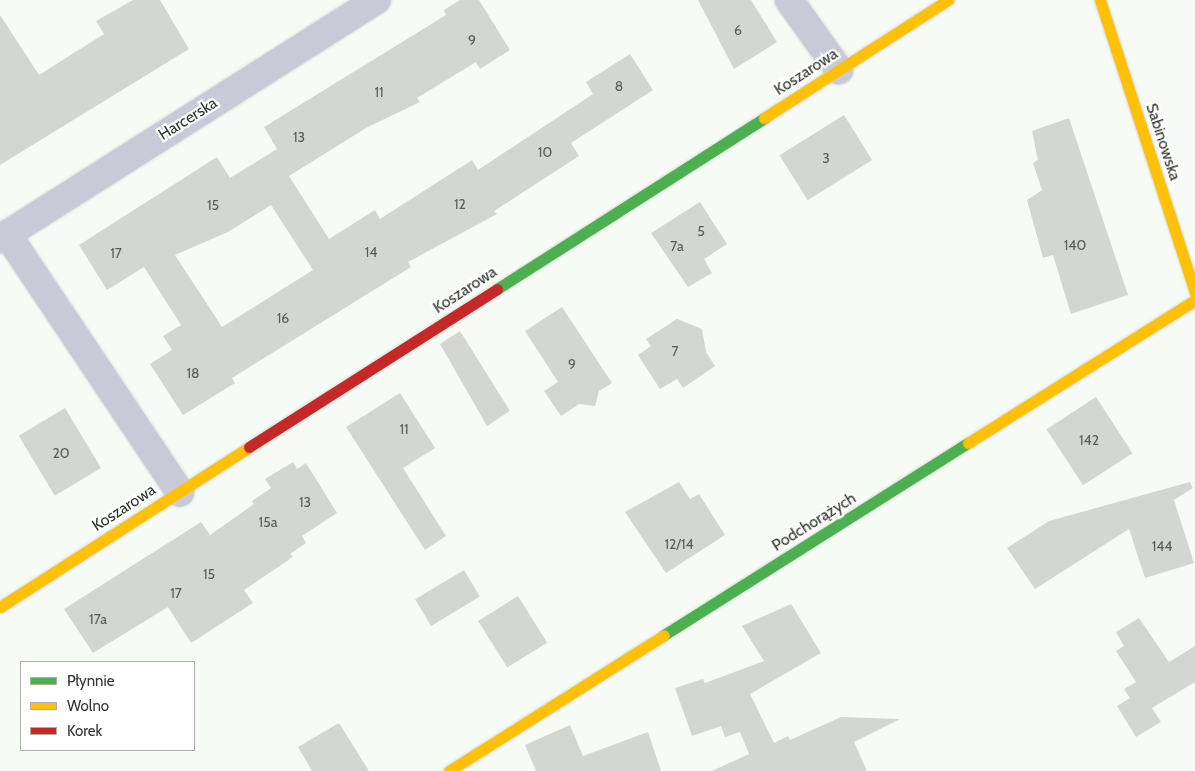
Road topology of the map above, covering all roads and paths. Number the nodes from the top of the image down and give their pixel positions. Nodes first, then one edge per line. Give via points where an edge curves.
1 (377, 0) edge
2 (789, 0) edge
3 (948, 0) edge
4 (1100, 0) edge
5 (839, 70) junction
6 (4, 236) edge
7 (1195, 293) edge
8 (1195, 300) edge
9 (180, 492) junction
10 (0, 608) edge
11 (450, 771) edge

1 - 6 street, Harcerska
2 - 5 street
3 - 5 street, Koszarowa
4 - 7 street, Sabinowska
5 - 9 street, Koszarowa
6 - 9 street
8 - 11 street, Podchorążych
9 - 10 street, Koszarowa

